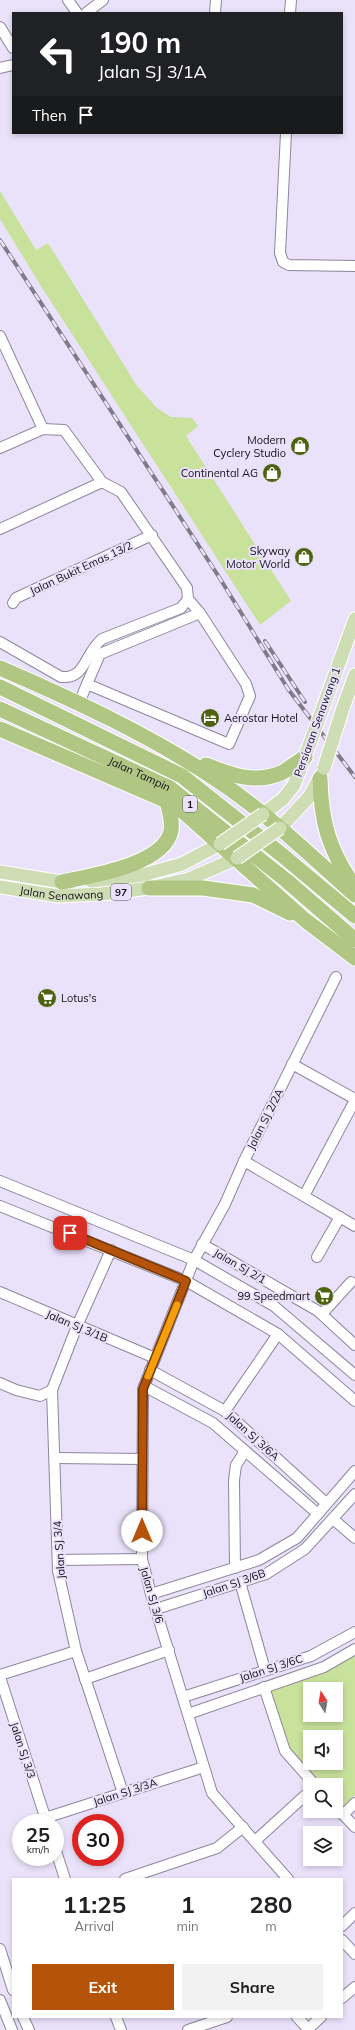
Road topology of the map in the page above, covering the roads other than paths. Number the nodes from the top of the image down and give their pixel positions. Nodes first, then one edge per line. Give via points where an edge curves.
1 (68, 0) edge
2 (103, 0) edge
3 (216, 0) edge
4 (291, 0) edge
5 (76, 12) edge
6 (87, 12) edge
7 (215, 12) edge
8 (290, 12) edge
9 (0, 27) edge
10 (12, 46) edge
11 (12, 65) edge
12 (0, 68) edge
13 (286, 134) edge
14 (355, 266) edge
15 (0, 336) edge
16 (43, 429) junction
17 (0, 448) edge
18 (102, 482) junction
19 (0, 528) edge
20 (152, 535) junction
21 (188, 599) junction
22 (13, 603) dead end
23 (200, 613) junction
24 (355, 619) edge
25 (0, 642) edge
26 (0, 668) edge
27 (355, 675) edge
28 (87, 684) junction
29 (0, 687) edge
30 (79, 703) junction
31 (0, 709) edge
32 (0, 729) edge
33 (168, 749) junction
34 (305, 757) junction
35 (322, 773) junction
36 (167, 801) junction
37 (264, 814) junction
38 (280, 828) junction
39 (220, 844) junction
40 (237, 858) junction
41 (0, 872) edge
42 (62, 882) junction
43 (0, 887) edge
44 (149, 888) junction
45 (355, 888) edge
46 (355, 895) edge
47 (355, 916) edge
48 (305, 920) junction
49 (355, 940) edge
50 (355, 958) edge
51 (336, 977) dead end
52 (292, 1064) junction
53 (354, 1104) edge
54 (244, 1161) junction
55 (0, 1181) edge
56 (304, 1196) junction
57 (0, 1206) edge
58 (340, 1217) junction
59 (355, 1226) edge
60 (202, 1244) junction
61 (111, 1250) junction
62 (317, 1257) dead end
63 (194, 1260) junction
64 (186, 1281) junction
65 (351, 1282) dead end
66 (0, 1292) edge
67 (322, 1314) junction
68 (77, 1326) junction
69 (278, 1334) junction
70 (355, 1344) edge
71 (155, 1358) junction
72 (150, 1370) junction
73 (355, 1375) edge
74 (0, 1383) edge
75 (144, 1386) junction
76 (52, 1390) junction
77 (355, 1401) edge
78 (225, 1411) junction
79 (245, 1451) junction
80 (56, 1458) junction
81 (142, 1459) junction
82 (355, 1471) edge
83 (355, 1494) edge
84 (326, 1503) junction
85 (318, 1514) junction
86 (333, 1518) junction
87 (355, 1538) edge
88 (142, 1559) junction
89 (58, 1560) junction
90 (236, 1568) junction
91 (240, 1582) junction
92 (151, 1594) junction
93 (156, 1609) junction
94 (355, 1632) edge
95 (355, 1649) edge
96 (168, 1650) junction
97 (76, 1651) junction
98 (265, 1670) junction
99 (0, 1676) edge
100 (85, 1679) junction
101 (264, 1687) junction
102 (183, 1697) junction
103 (188, 1714) junction
104 (204, 1767) junction
105 (309, 1778) edge
106 (123, 1793) junction
107 (303, 1796) edge
108 (355, 1803) edge
109 (343, 1809) edge
110 (44, 1814) edge
111 (64, 1814) edge
112 (343, 1814) edge
113 (243, 1827) junction
114 (355, 1827) edge
115 (255, 1841) junction
116 (61, 1866) edge
117 (65, 1878) edge
118 (128, 1878) edge
119 (287, 1878) edge
120 (355, 1913) edge
121 (343, 1925) edge
122 (343, 1941) edge
123 (0, 1949) edge
124 (355, 1954) edge
125 (12, 1987) edge
126 (355, 1987) edge
127 (343, 1997) edge
128 (0, 2000) edge
129 (23, 2018) edge
130 (116, 2018) edge
131 (224, 2018) edge
132 (298, 2018) edge
133 (320, 2018) edge
134 (308, 2029) edge
135 (12, 2030) edge
136 (29, 2030) edge
137 (121, 2030) edge
138 (188, 2030) edge

1 - 5 street
2 - 6 street
3 - 7 street
4 - 8 street
9 - 10 street
11 - 12 street
13 - 14 street via 280,253 283,262 289,265
15 - 16 street
16 - 17 street
16 - 18 street via 64,430
18 - 19 street
18 - 20 street via 121,492
20 - 21 street via 187,588
20 - 22 street, Jalan Bukit Emas 13/2 via 16,598
21 - 23 street
21 - 25 street via 181,608 102,639 94,645 78,675 70,678 61,677
23 - 28 street via 100,654
23 - 28 street via 246,684 250,696 229,744
24 - 34 main road, Persiaran Senawang 1 / 97, bridge
26 - 30 highway
27 - 35 main road, Persiaran Senawang 1 / 97, bridge
28 - 30 street
29 - 47 highway, Jalan Tampin / 1 via 182,776
30 - 33 highway
31 - 49 highway, Jalan Tampin / 1 via 170,788 287,881
32 - 36 highway
33 - 34 highway via 229,774 251,779 281,773
33 - 37 highway
34 - 37 main road, Persiaran Senawang 1 / 97 via 294,785 283,799
35 - 38 main road, Persiaran Senawang 1 / 97 via 295,814
35 - 45 highway via 324,823 340,866
36 - 39 highway via 179,808
36 - 42 highway via 171,832 164,846 128,867
37 - 38 highway
37 - 39 main road, 97, bridge
38 - 40 main road, 97, bridge
38 - 46 highway
39 - 40 highway
39 - 42 main road, Jalan Senawang / 97 via 182,864 143,875
40 - 44 main road, Jalan Senawang / 97 via 189,879
40 - 48 highway
41 - 42 main road, Jalan Senawang / 97
43 - 44 main road, Jalan Senawang / 97 via 58,896
44 - 48 highway via 203,888 253,895
48 - 50 highway
51 - 52 street, Jalan SJ 2/2A
52 - 53 street
52 - 54 street, Jalan SJ 2/2A
53 - 56 street
54 - 56 street
54 - 60 street, Jalan SJ 2/2A via 225,1204
55 - 63 street
56 - 58 street
57 - 61 street
58 - 59 street
58 - 62 street
60 - 63 street, Jalan SJ 2/2A
60 - 67 street, Jalan SJ 2/1
61 - 64 street
61 - 68 street, Jalan SJ 3/4
63 - 64 street, Jalan SJ 3/6
63 - 73 street via 274,1306
64 - 69 street
64 - 71 street, Jalan SJ 3/6
65 - 67 street
66 - 68 street, Jalan SJ 3/1B
67 - 70 street, Jalan SJ 2/1
68 - 71 street, Jalan SJ 3/1B
68 - 76 street, Jalan SJ 3/4
69 - 77 street
69 - 78 street
71 - 72 street, Jalan SJ 3/6
72 - 75 street, Jalan SJ 3/6
72 - 78 street, Jalan SJ 3/6A
74 - 76 street via 40,1396
75 - 79 street via 213,1423
75 - 81 street, Jalan SJ 3/6
76 - 80 street, Jalan SJ 3/4
78 - 84 street, Jalan SJ 3/6A
79 - 85 street
79 - 90 street via 236,1464 234,1480
80 - 81 street
80 - 89 street, Jalan SJ 3/4
81 - 88 street, Jalan SJ 3/6
82 - 84 street
83 - 86 street, Jalan SJ 3/6B
84 - 85 street
85 - 90 street via 297,1538 259,1560
86 - 87 street
86 - 91 street, Jalan SJ 3/6B via 305,1549 266,1574
88 - 89 street
88 - 92 street, Jalan SJ 3/6
89 - 97 street, Jalan SJ 3/4 via 58,1571
90 - 92 street
91 - 93 street, Jalan SJ 3/6B
91 - 98 street
92 - 93 street, Jalan SJ 3/6
93 - 96 street, Jalan SJ 3/6
94 - 98 street, Jalan SJ 3/6C via 311,1656
95 - 101 street via 324,1667
96 - 100 street
96 - 102 street, Jalan SJ 3/6
97 - 99 street
97 - 100 street, Jalan SJ 3/4
98 - 102 street, Jalan SJ 3/6C
99 - 110 street, Jalan SJ 3/3
100 - 106 street, Jalan SJ 3/4
101 - 103 street
101 - 105 street via 285,1751
102 - 103 street, Jalan SJ 3/6
103 - 104 street, Jalan SJ 3/6
104 - 106 street, Jalan SJ 3/3A
104 - 113 street, Jalan SJ 3/6 via 212,1793
106 - 111 street, Jalan SJ 3/3A
107 - 115 street
108 - 109 street
112 - 114 street
113 - 115 street, Jalan SJ 3/6
113 - 118 street via 217,1848
115 - 119 street, Jalan SJ 3/6
116 - 117 street
120 - 121 street
122 - 124 street
123 - 125 street
126 - 127 street
128 - 135 street
129 - 136 street
130 - 137 street
131 - 138 street
132 - 134 street
133 - 134 street

